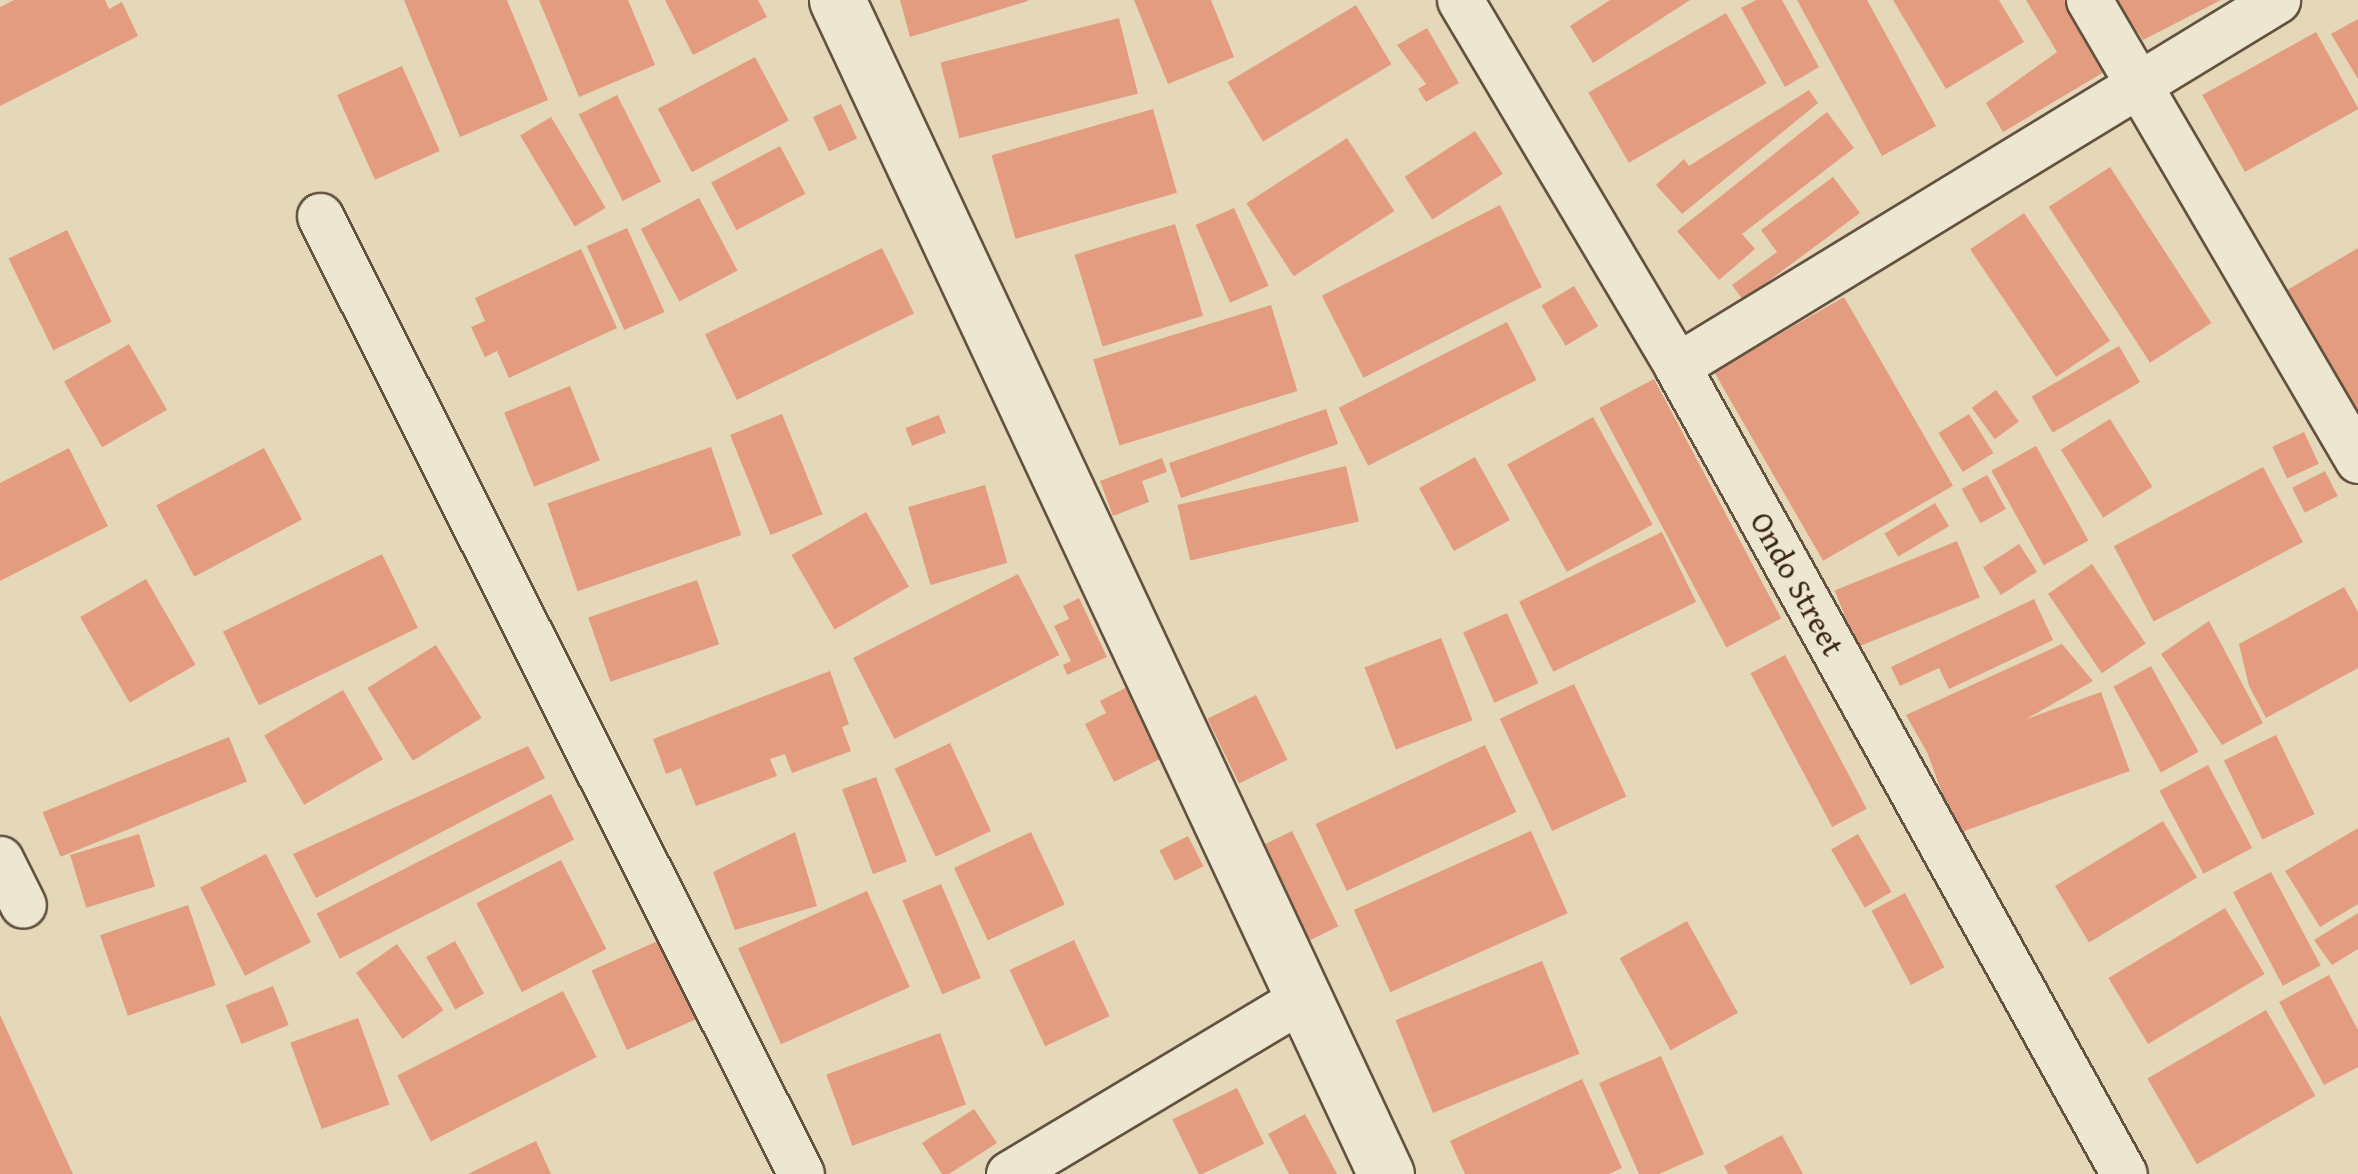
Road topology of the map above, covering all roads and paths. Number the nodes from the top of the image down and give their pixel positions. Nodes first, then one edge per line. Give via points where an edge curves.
1 (837, 0) edge
2 (1460, 0) edge
3 (2090, 0) edge
4 (2277, 0) edge
5 (2137, 83) junction
6 (320, 216) dead end
7 (1676, 366) junction
8 (2358, 460) edge
9 (0, 859) edge
10 (23, 904) dead end
11 (1306, 996) junction
12 (800, 1174) edge
13 (1009, 1174) edge
14 (1386, 1174) edge
15 (2124, 1174) edge

1 - 11 street
2 - 7 street, Ondo Street
3 - 5 street
4 - 5 street
5 - 7 street
5 - 8 street
6 - 12 street
7 - 15 street, Ondo Street
9 - 10 street
11 - 13 street
11 - 14 street

